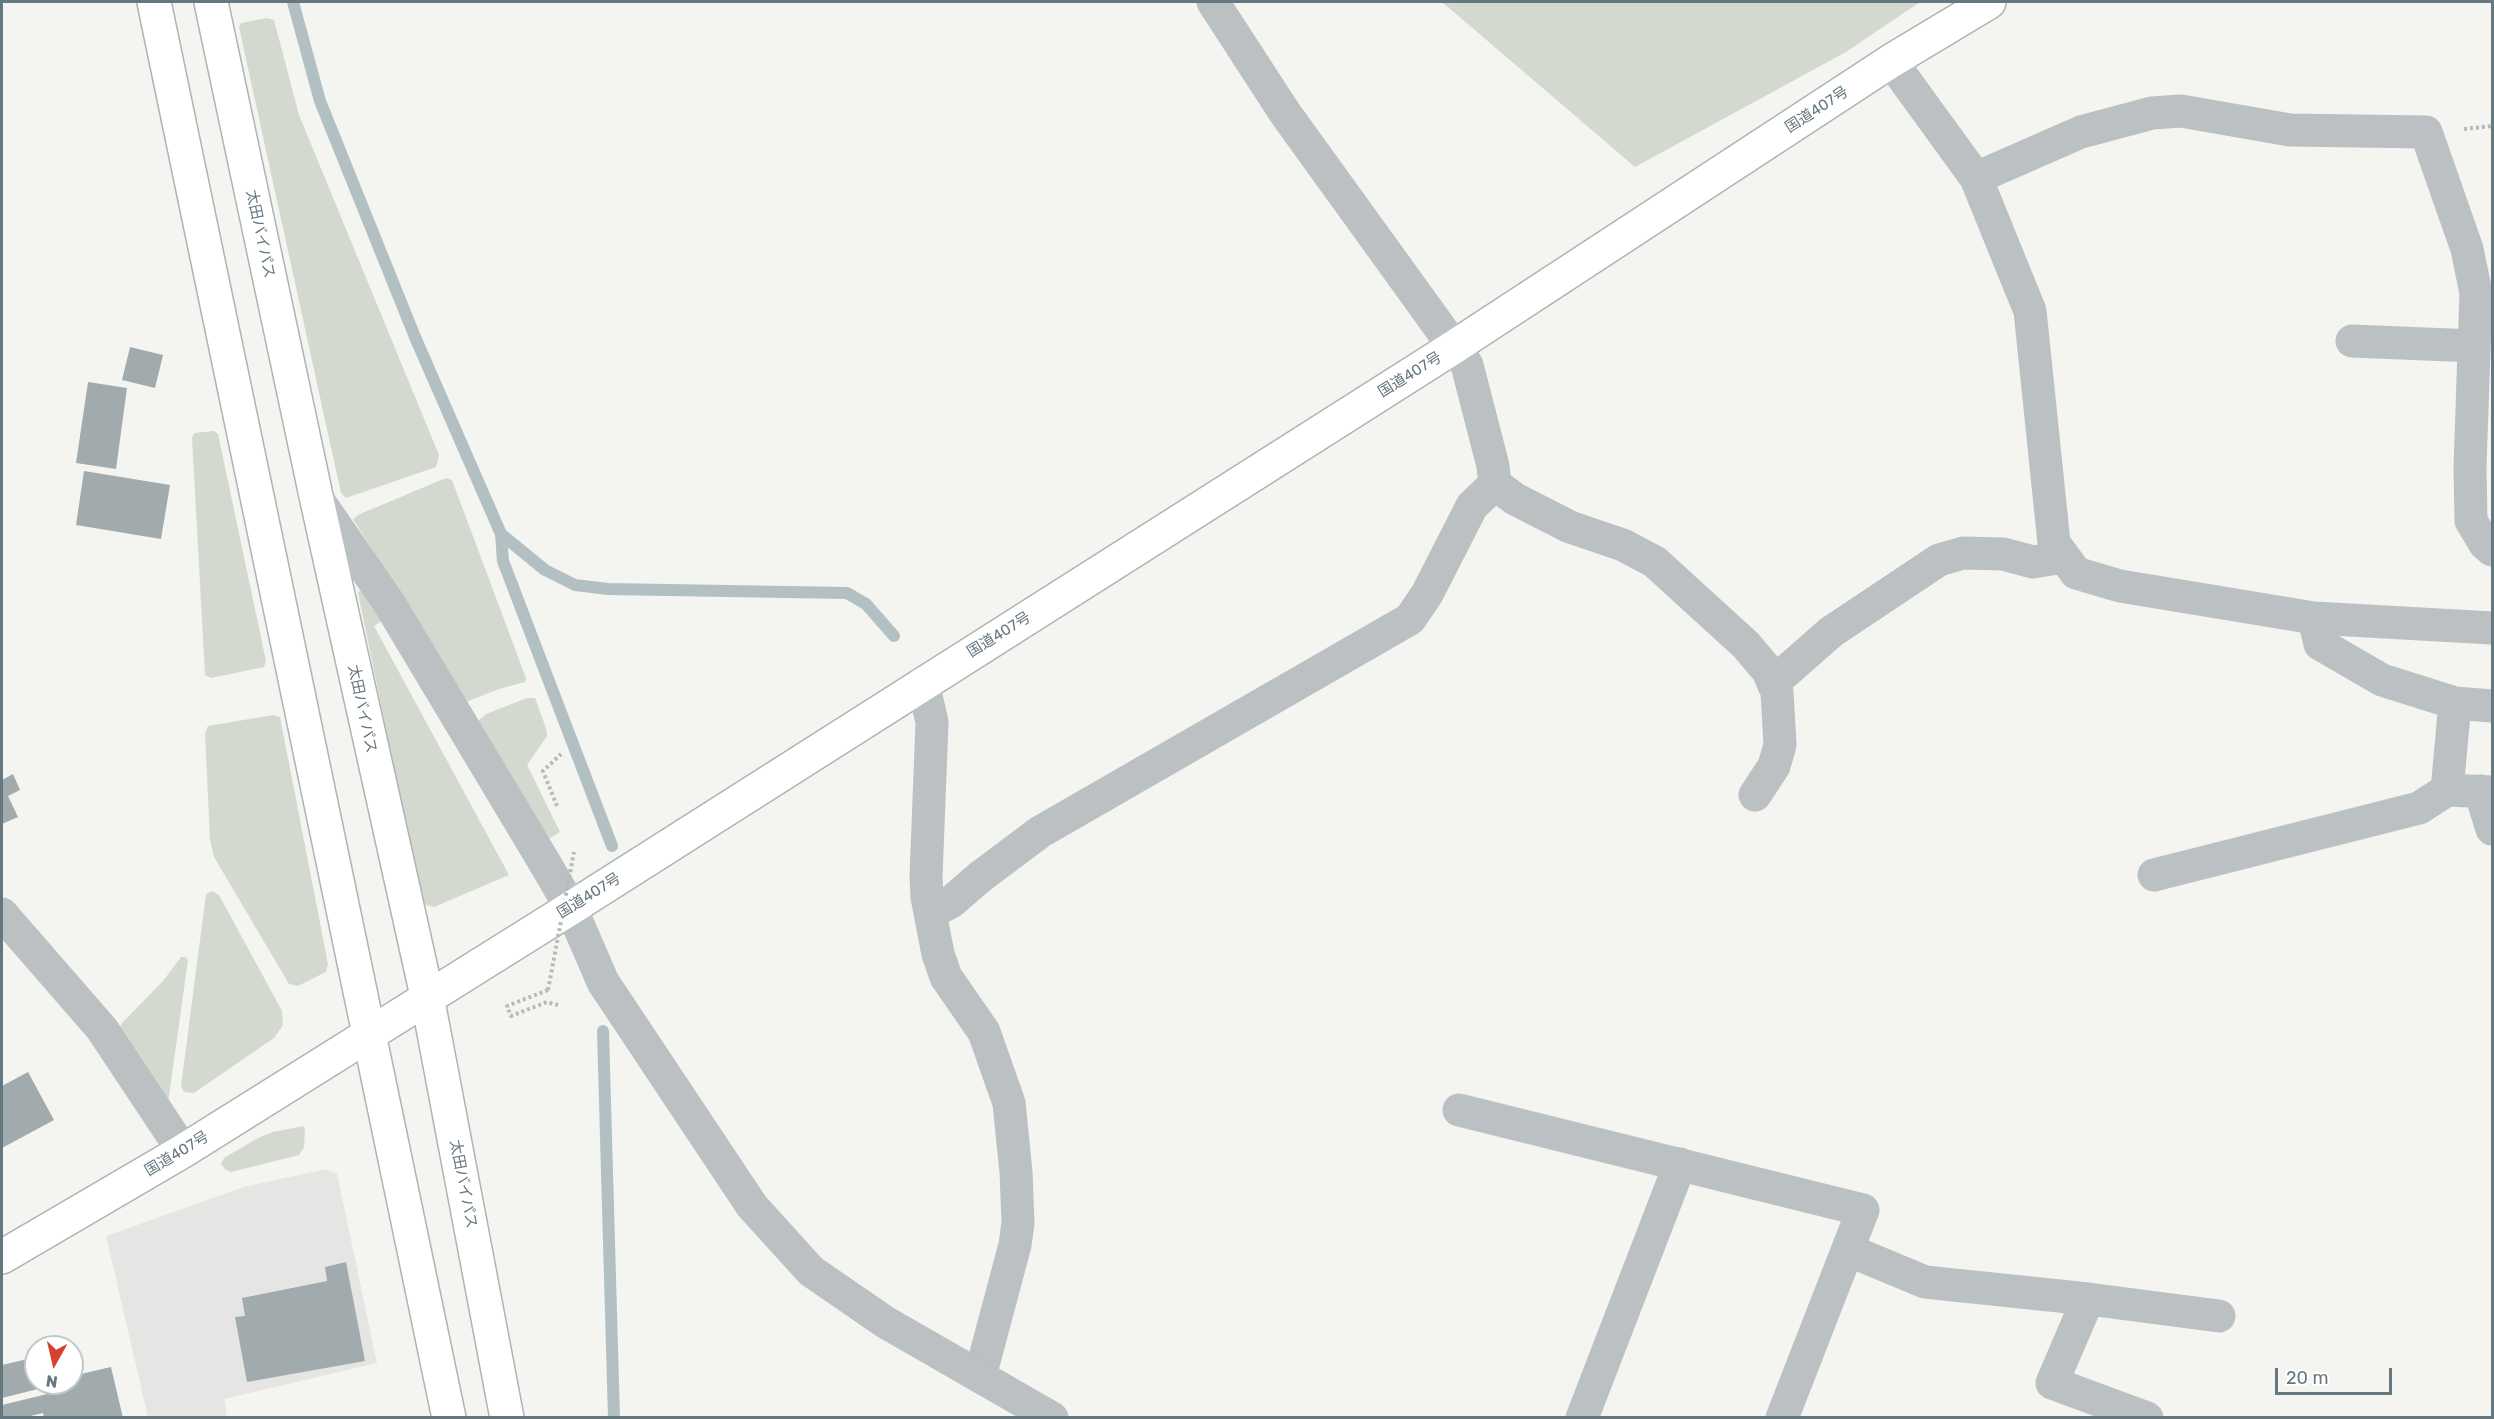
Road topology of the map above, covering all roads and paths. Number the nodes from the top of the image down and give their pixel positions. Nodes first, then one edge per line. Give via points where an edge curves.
1 (154, 2) edge
2 (211, 2) edge
3 (1213, 2) edge
4 (1989, 2) edge
5 (1891, 61) junction
6 (1976, 178) junction
7 (2352, 341) dead end
8 (1454, 346) junction
9 (2474, 346) junction
10 (1495, 484) junction
11 (316, 496) junction
12 (2493, 550) edge
13 (2064, 557) junction
14 (2314, 618) junction
15 (2493, 628) edge
16 (923, 683) junction
17 (1773, 683) junction
18 (2455, 703) junction
19 (2493, 706) edge
20 (561, 754) dead end
21 (548, 784) dead end
22 (2447, 790) junction
23 (2486, 792) edge
24 (1755, 795) dead end
25 (2493, 829) edge
26 (574, 852) dead end
27 (2154, 875) dead end
28 (571, 908) junction
29 (932, 912) junction
30 (2, 914) edge
31 (427, 996) junction
32 (558, 1005) dead end
33 (368, 1034) junction
34 (1459, 1110) dead end
35 (183, 1151) junction
36 (1680, 1164) junction
37 (1848, 1250) junction
38 (2, 1257) edge
39 (2088, 1299) junction
40 (2219, 1316) dead end
41 (980, 1376) junction
42 (449, 1418) edge
43 (507, 1418) edge
44 (1052, 1418) edge
45 (1582, 1418) edge
46 (1782, 1418) edge
47 (2147, 1418) edge

1 - 33 highway
2 - 11 highway, 太田バイパス
3 - 8 street via 1285,113
4 - 5 highway, 国道407号
5 - 6 street
5 - 8 highway, 国道407号
6 - 9 street via 2081,132 2152,113 2181,111 2290,130 2426,132 2467,249 2476,293
6 - 13 street via 2030,311 2054,543
7 - 9 street
8 - 10 street via 1467,365
8 - 16 highway, 国道407号
9 - 12 street via 2471,521
10 - 17 street via 1515,500 1570,527 1655,562 1746,645
10 - 29 street via 1472,506 1410,619 1041,832 951,902
11 - 28 street via 389,603
11 - 31 highway, 太田バイパス
13 - 14 street via 2076,573 2120,586
13 - 17 street via 2033,562 2003,554 1964,553 1939,560 1831,632
14 - 15 street
14 - 18 street via 2320,644 2382,680
16 - 28 highway, 国道407号
16 - 29 street via 932,722 926,877
17 - 24 street via 1780,745 1774,766
18 - 19 street
18 - 22 street
20 - 21 path via 543,771
22 - 23 street
22 - 27 street via 2419,808
23 - 25 street
26 - 32 path, bridge via 548,990 507,1006 511,1016 547,1002
28 - 31 highway, 国道407号
28 - 41 street via 603,981 752,1206 811,1271 885,1322
29 - 41 street via 946,977 984,1032 1009,1103 1018,1223
30 - 35 street via 102,1029
31 - 33 highway, 国道407号
31 - 43 highway, 太田バイパス
33 - 35 highway, 国道407号
33 - 42 highway
34 - 36 street
35 - 38 highway, 国道407号
36 - 37 street via 1863,1210
36 - 45 street
37 - 39 street via 1925,1282
37 - 46 street
39 - 40 street
39 - 47 street via 2052,1383
41 - 44 street

